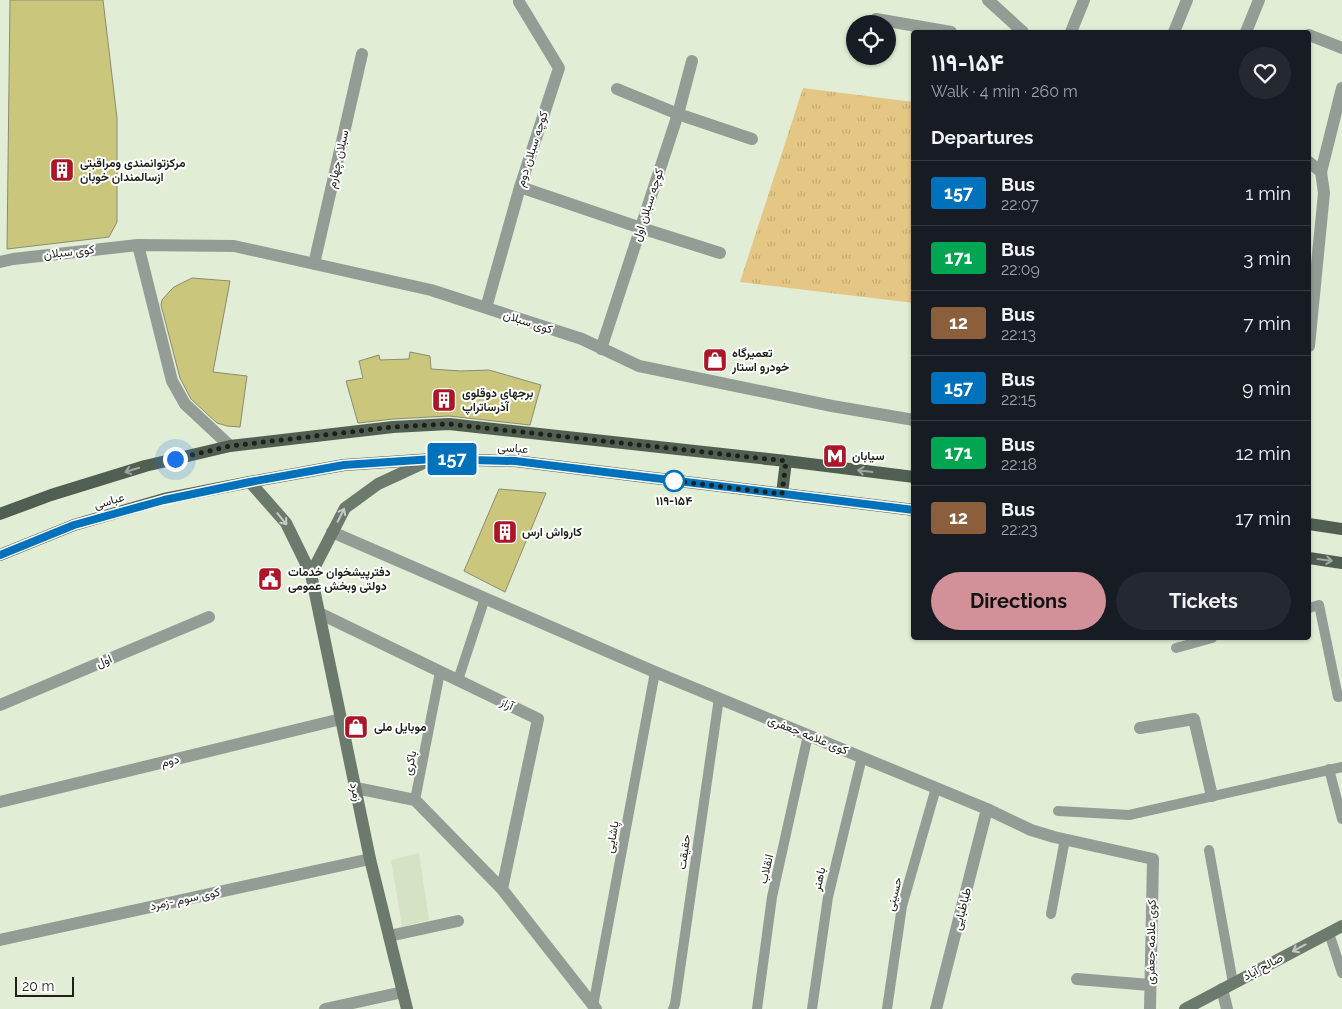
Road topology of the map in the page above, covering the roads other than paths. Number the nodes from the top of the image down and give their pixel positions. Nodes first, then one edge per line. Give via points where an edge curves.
1 (519, 0) edge
2 (988, 0) edge
3 (1084, 0) edge
4 (1187, 0) edge
5 (1259, 0) edge
6 (896, 22) edge
7 (939, 30) edge
8 (1021, 30) edge
9 (1072, 30) edge
10 (1175, 30) edge
11 (1247, 30) edge
12 (1311, 36) edge
13 (1342, 48) edge
14 (362, 54) dead end
15 (692, 61) dead end
16 (1342, 88) edge
17 (617, 89) dead end
18 (678, 114) junction
19 (752, 139) dead end
20 (1311, 164) edge
21 (1321, 172) junction
22 (520, 188) junction
23 (641, 228) junction
24 (1314, 240) edge
25 (138, 245) junction
26 (720, 253) dead end
27 (0, 262) edge
28 (314, 264) junction
29 (1311, 304) edge
30 (486, 308) junction
31 (601, 348) junction
32 (911, 419) edge
33 (230, 446) junction
34 (433, 459) junction
35 (786, 461) junction
36 (911, 477) edge
37 (250, 482) junction
38 (782, 494) junction
39 (911, 510) edge
40 (0, 514) edge
41 (1311, 524) edge
42 (1342, 528) edge
43 (332, 532) junction
44 (0, 555) edge
45 (1311, 558) edge
46 (1342, 562) edge
47 (311, 574) junction
48 (485, 598) junction
49 (1311, 607) edge
50 (319, 613) junction
51 (209, 617) dead end
52 (1205, 640) edge
53 (1176, 648) dead end
54 (440, 672) junction
55 (655, 672) junction
56 (458, 680) junction
57 (1342, 696) edge
58 (719, 698) junction
59 (0, 705) edge
60 (341, 719) junction
61 (1140, 728) dead end
62 (808, 735) junction
63 (862, 758) junction
64 (1342, 766) edge
65 (1329, 770) junction
66 (356, 788) junction
67 (936, 788) junction
68 (1212, 796) junction
69 (415, 800) junction
70 (0, 802) edge
71 (987, 809) junction
72 (1058, 811) dead end
73 (1342, 819) edge
74 (1065, 839) junction
75 (1209, 850) dead end
76 (370, 859) junction
77 (502, 889) junction
78 (1051, 914) dead end
79 (458, 921) dead end
80 (1342, 926) edge
81 (1329, 933) junction
82 (389, 936) junction
83 (0, 940) edge
84 (1342, 973) edge
85 (1077, 979) dead end
86 (1150, 985) junction
87 (1227, 986) junction
88 (403, 992) junction
89 (594, 1007) edge
90 (325, 1009) edge
91 (407, 1009) edge
92 (673, 1009) edge
93 (757, 1009) edge
94 (812, 1009) edge
95 (887, 1009) edge
96 (936, 1009) edge
97 (1150, 1009) edge
98 (1185, 1009) edge
99 (1227, 1009) edge

1 - 22 street, کوچه سبلان دوم via 559,68
2 - 8 street
3 - 9 street
4 - 10 street
5 - 11 street
6 - 7 street
12 - 13 street
14 - 28 street, سبلان چهارم
15 - 18 street, کوچه سبلان اول
16 - 21 street
17 - 18 street
18 - 19 street
18 - 23 street, کوچه سبلان اول
20 - 21 street
21 - 24 street via 1324,194
22 - 23 street
22 - 30 street, کوچه سبلان دوم
23 - 26 street
23 - 31 street, کوچه سبلان اول
24 - 29 street
25 - 27 street, کوی سبلان
25 - 28 street, کوی سبلان via 234,246
25 - 33 street via 172,380 185,404
28 - 30 street, کوی سبلان via 430,290
30 - 31 street, کوی سبلان
31 - 32 street, کوی سبلان via 638,366
33 - 35 main road, عباسى via 393,427 449,424
33 -> 40 main road, عباسى via 145,466
34 - 37 main road, عباسى via 344,465
34 - 38 main road, عباسى via 515,461
43 -> 34 street via 345,508 378,484
36 -> 35 main road, عباسى
35 - 38 main road
37 - 44 main road, عباسى via 164,500 74,525
37 -> 47 street, زمرد via 286,523
38 - 39 main road, عباسى
41 - 42 main road
43 - 47 street
43 - 48 street, کوی علامه جعفری
45 -> 46 main road
47 - 50 street, زمرد
48 - 55 street, کوی علامه جعفری
48 - 56 lane
49 - 57 lane via 1319,605 1338,697
50 - 54 street, آراز
50 - 60 street, زمرد
51 - 59 street, اول
52 - 53 lane
54 - 56 street, آراز
54 - 69 lane, باکری
55 - 58 street, کوی علامه جعفری
55 - 89 lane, پاشایی
56 - 77 street, آراز via 538,719
58 - 62 street, کوی علامه جعفری
58 - 92 lane, حقیقت
60 - 66 street, زمرد
60 - 70 street, دوم
61 - 68 street via 1194,719
62 - 63 street, کوی علامه جعفری
62 - 93 lane, انقلاب via 772,897
63 - 67 street, کوی علامه جعفری
63 - 94 lane, باهنر via 828,897
64 - 65 lane
65 - 68 lane
65 - 73 lane
66 - 69 street
66 - 76 street, زمرد
67 - 71 street, کوی علامه جعفری
67 - 95 lane, حسینی via 902,906
68 - 72 lane via 1130,814
69 - 77 street
71 - 74 street, کوی علامه جعفری via 1031,830
71 - 96 street, طباطبایی
74 - 78 lane
74 - 86 street, کوی علامه جعفری via 1153,859
75 - 87 lane
76 - 82 street, زمرد
76 - 83 street, کوی سوم -زمرد
77 - 89 street
79 - 82 street
80 - 81 street, صالح آباد
81 - 84 lane
81 -> 87 street, صالح آباد
82 - 88 street, زمرد
85 - 86 street
86 - 97 street, کوی علامه جعفری
87 - 98 street, صالح آباد
87 - 99 street
88 - 90 street
88 - 91 street, زمرد

